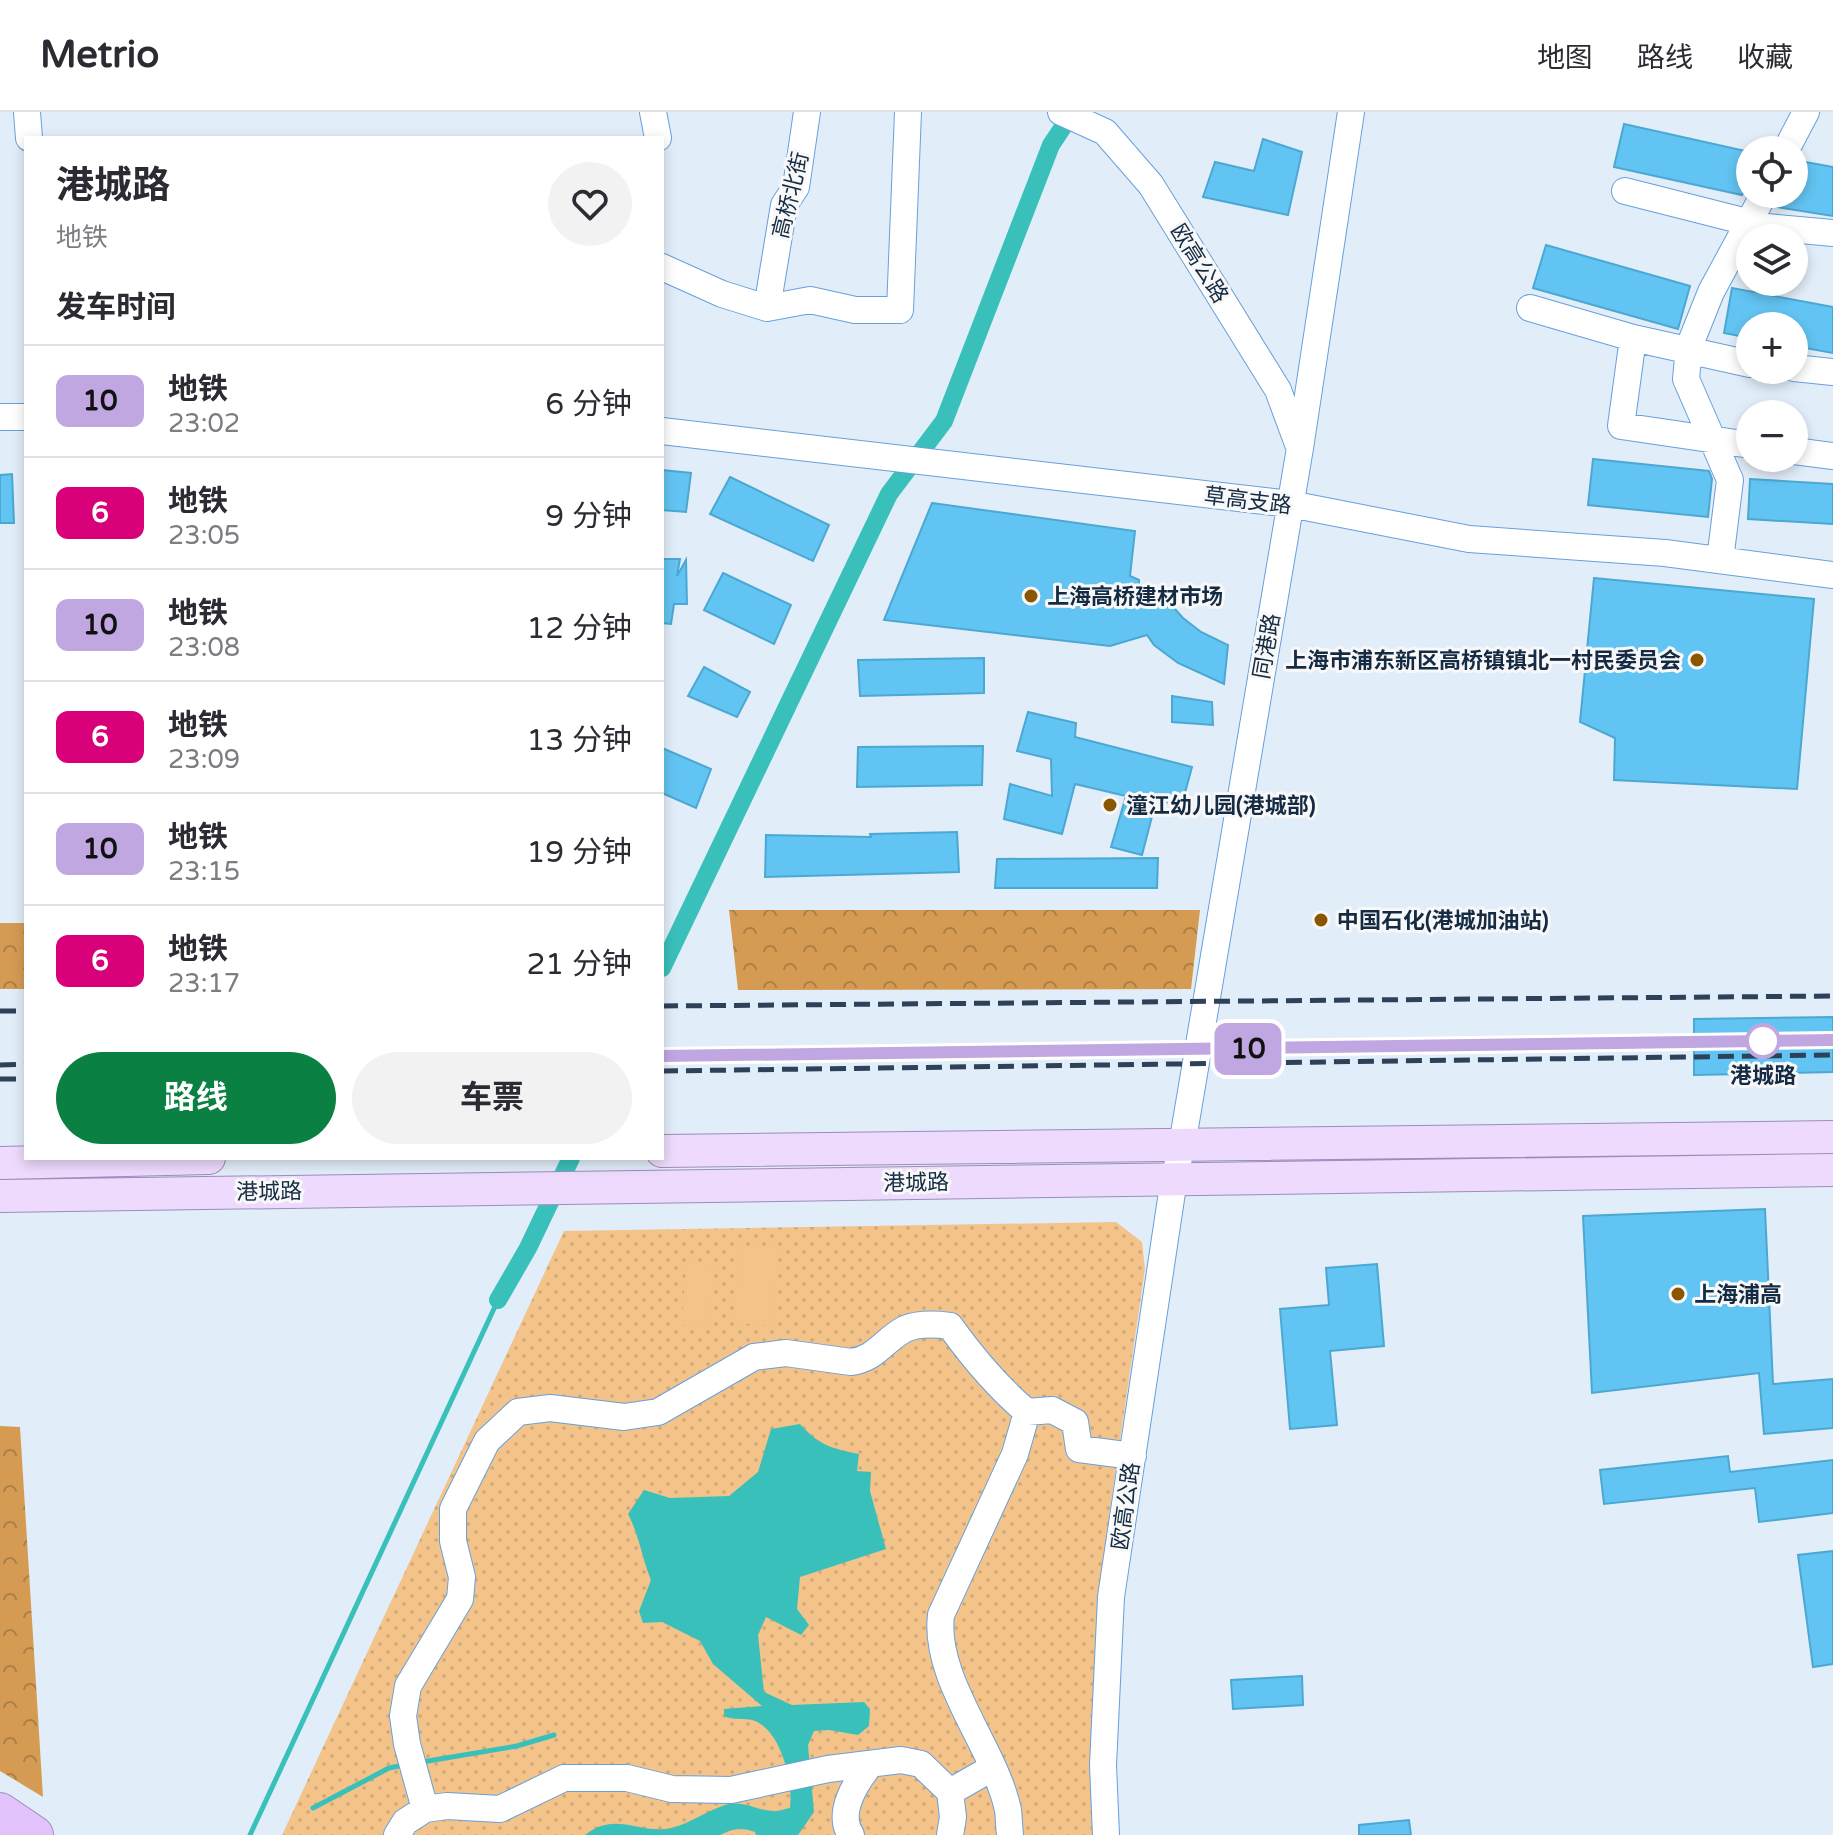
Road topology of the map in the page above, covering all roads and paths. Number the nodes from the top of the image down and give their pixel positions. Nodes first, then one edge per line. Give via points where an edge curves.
1 (27, 112) edge
2 (653, 112) edge
3 (807, 112) edge
4 (908, 112) edge
5 (1061, 112) edge
6 (1351, 112) edge
7 (1806, 112) edge
8 (29, 136) edge
9 (658, 136) edge
10 (1793, 136) edge
11 (1625, 191) dead end
12 (1757, 208) edge
13 (1750, 222) junction
14 (1833, 233) edge
15 (664, 268) edge
16 (767, 308) junction
17 (1530, 308) dead end
18 (1633, 338) junction
19 (1688, 350) junction
20 (1736, 361) edge
21 (1808, 369) edge
22 (1833, 372) edge
23 (0, 417) edge
24 (24, 417) edge
25 (664, 431) edge
26 (1711, 440) junction
27 (1736, 443) edge
28 (1300, 448) junction
29 (1808, 453) edge
30 (1833, 456) edge
31 (1290, 504) junction
32 (1720, 560) junction
33 (1833, 575) edge
34 (1833, 1137) edge
35 (1182, 1145) junction
36 (664, 1151) edge
37 (125, 1160) edge
38 (0, 1163) edge
39 (1833, 1170) edge
40 (1174, 1179) junction
41 (0, 1196) edge
42 (1027, 1412) junction
43 (1133, 1456) junction
44 (870, 1765) junction
45 (992, 1768) junction
46 (950, 1792) junction
47 (425, 1809) junction
48 (0, 1812) edge
49 (847, 1833) edge
50 (34, 1835) edge
51 (397, 1835) edge
52 (950, 1835) edge
53 (1010, 1835) edge
54 (1106, 1835) edge

1 - 8 street
2 - 9 street
3 - 16 street, 高桥北街 via 796,187 784,205
4 - 16 street via 900,310 855,310 810,300
5 - 28 street, 欧高公路 via 1105,132 1151,185 1278,390
6 - 28 street, 同港路
7 - 10 street
11 - 13 street
12 - 13 street
13 - 14 street
13 - 19 street via 1711,292
15 - 16 street
17 - 18 street
18 - 19 street
18 - 26 street via 1621,426
19 - 20 street
19 - 26 street via 1686,379
21 - 22 street
23 - 24 street
25 - 31 street, 草高支路
26 - 27 street
26 - 32 street via 1730,480
28 - 31 street, 同港路
29 - 30 street
31 - 32 street, 草高支路 via 1469,539
31 - 35 street, 同港路
32 - 33 street, 草高支路
34 - 35 main road, 港城路
35 - 36 main road, 港城路
35 - 40 street, 同港路
37 - 38 main road
39 - 40 main road, 港城路
40 - 41 main road, 港城路
40 - 43 street, 欧高公路
42 - 43 street via 1052,1410 1075,1422 1079,1449
42 - 45 street via 1015,1454 941,1615 939,1636
42 - 47 street via 975,1362 950,1326 928,1324 904,1329 861,1361 786,1353 754,1357 658,1412 624,1417 550,1408 518,1412 487,1441 453,1509 460,1599 408,1686 403,1716
43 - 54 street, 欧高公路 via 1111,1597 1103,1765
44 - 46 street via 901,1760 921,1764
44 - 47 street via 731,1790 672,1789 627,1778 564,1778 500,1809
44 - 49 street via 851,1793
45 - 46 street
45 - 53 street via 1008,1809
46 - 52 street
47 - 51 street via 405,1822
48 - 50 highway

